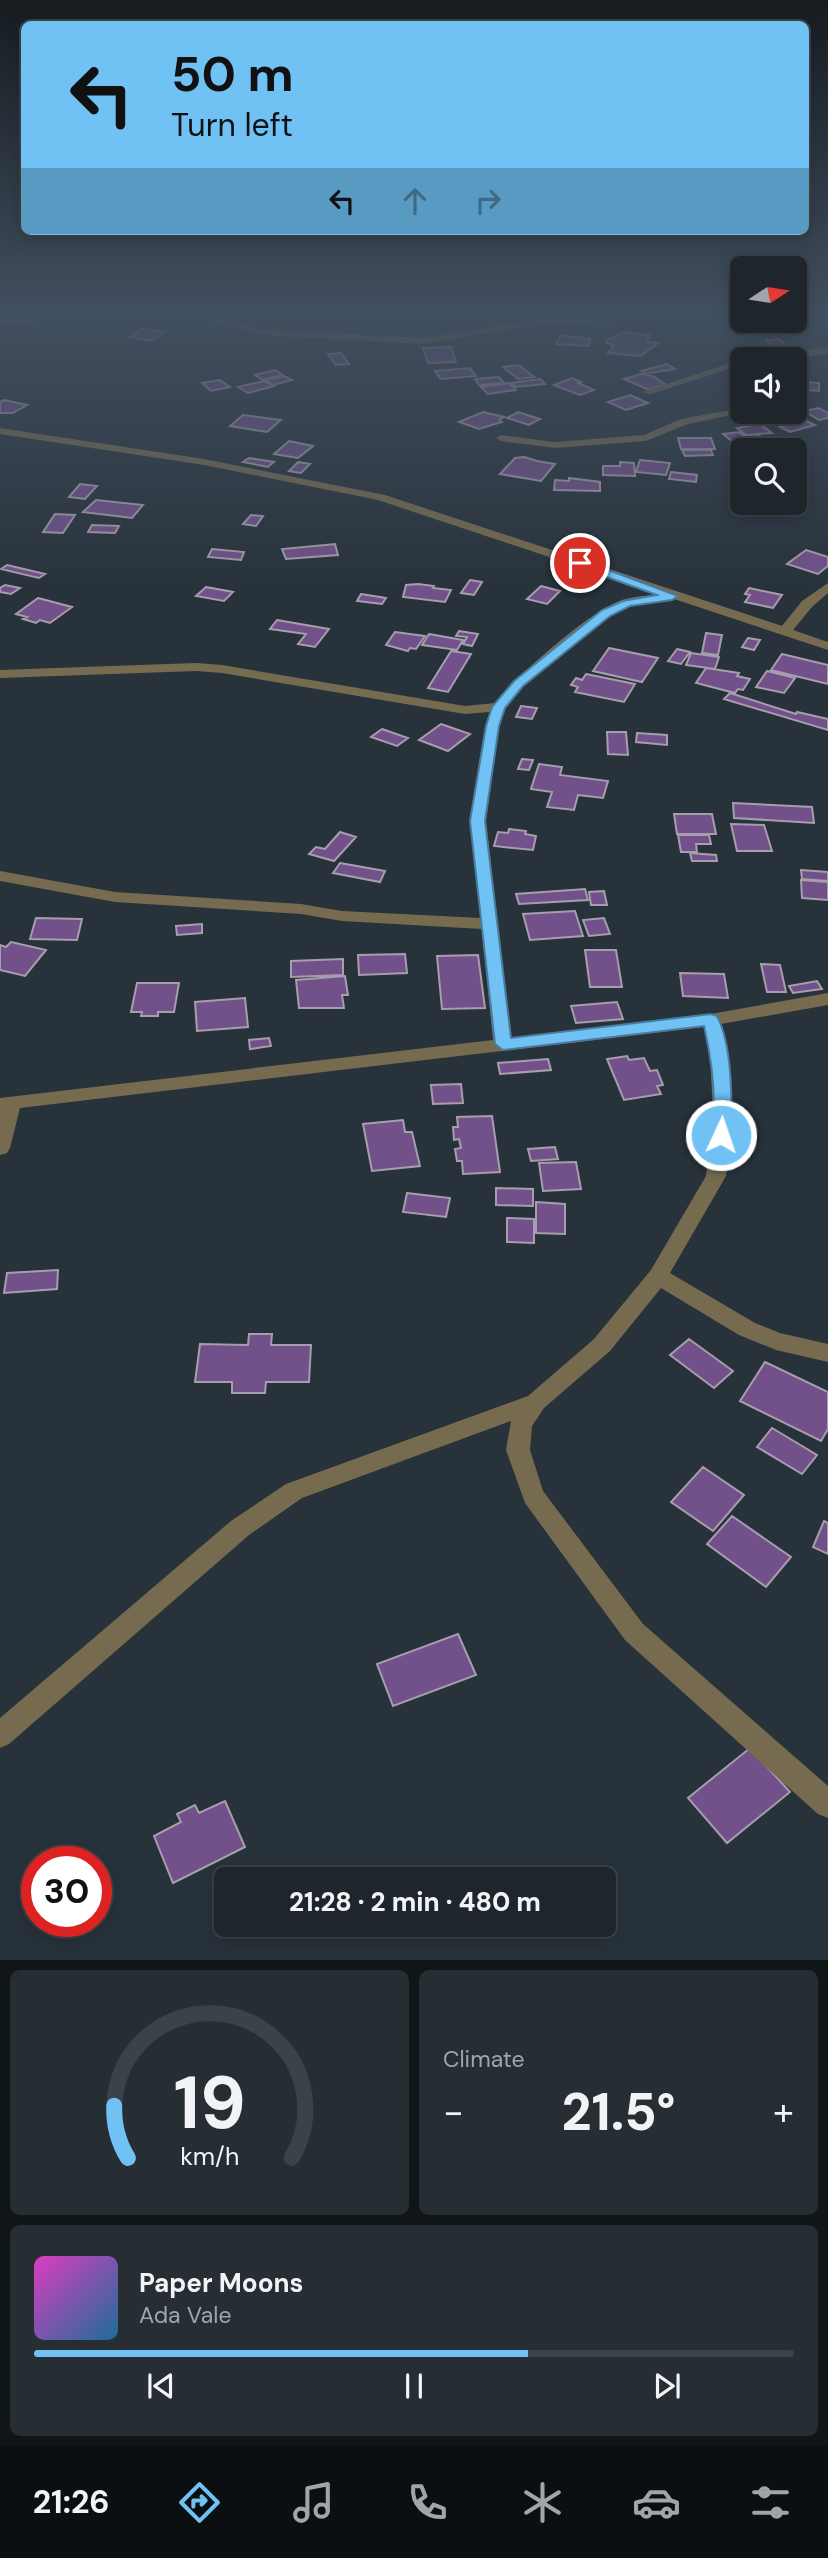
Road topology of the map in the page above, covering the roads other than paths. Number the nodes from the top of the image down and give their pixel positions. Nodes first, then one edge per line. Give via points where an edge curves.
1 (730, 414) edge
2 (0, 431) edge
3 (15, 433) junction
4 (501, 438) dead end
5 (0, 444) edge
6 (828, 587) edge
7 (672, 596) junction
8 (784, 633) junction
9 (828, 646) edge
10 (0, 674) edge
11 (499, 707) junction
12 (465, 710) junction
13 (492, 726) junction
14 (0, 876) edge
15 (490, 924) junction
16 (828, 999) edge
17 (711, 1020) junction
18 (503, 1044) junction
19 (6, 1103) edge
20 (0, 1148) edge
21 (658, 1276) junction
22 (828, 1353) edge
23 (536, 1402) junction
24 (0, 1735) edge
25 (828, 1804) edge

1 - 4 street via 685,421 632,440 555,444
2 - 3 street
3 - 5 street
3 - 7 street via 381,497
6 - 8 street
7 - 8 street
7 - 11 street via 627,603 606,613 518,684
8 - 9 street
10 - 12 street via 209,668
11 - 12 street
11 - 13 street
12 - 13 street
13 - 15 street via 478,821
14 - 15 street via 115,897
15 - 18 street
16 - 17 street
17 - 18 street
17 - 21 street via 719,1053 723,1114 716,1176
18 - 19 street
19 - 20 street
21 - 22 street via 747,1329
21 - 23 street via 602,1345
23 - 24 street via 294,1491 240,1528
23 - 25 street via 521,1424 518,1450 533,1496 634,1632

